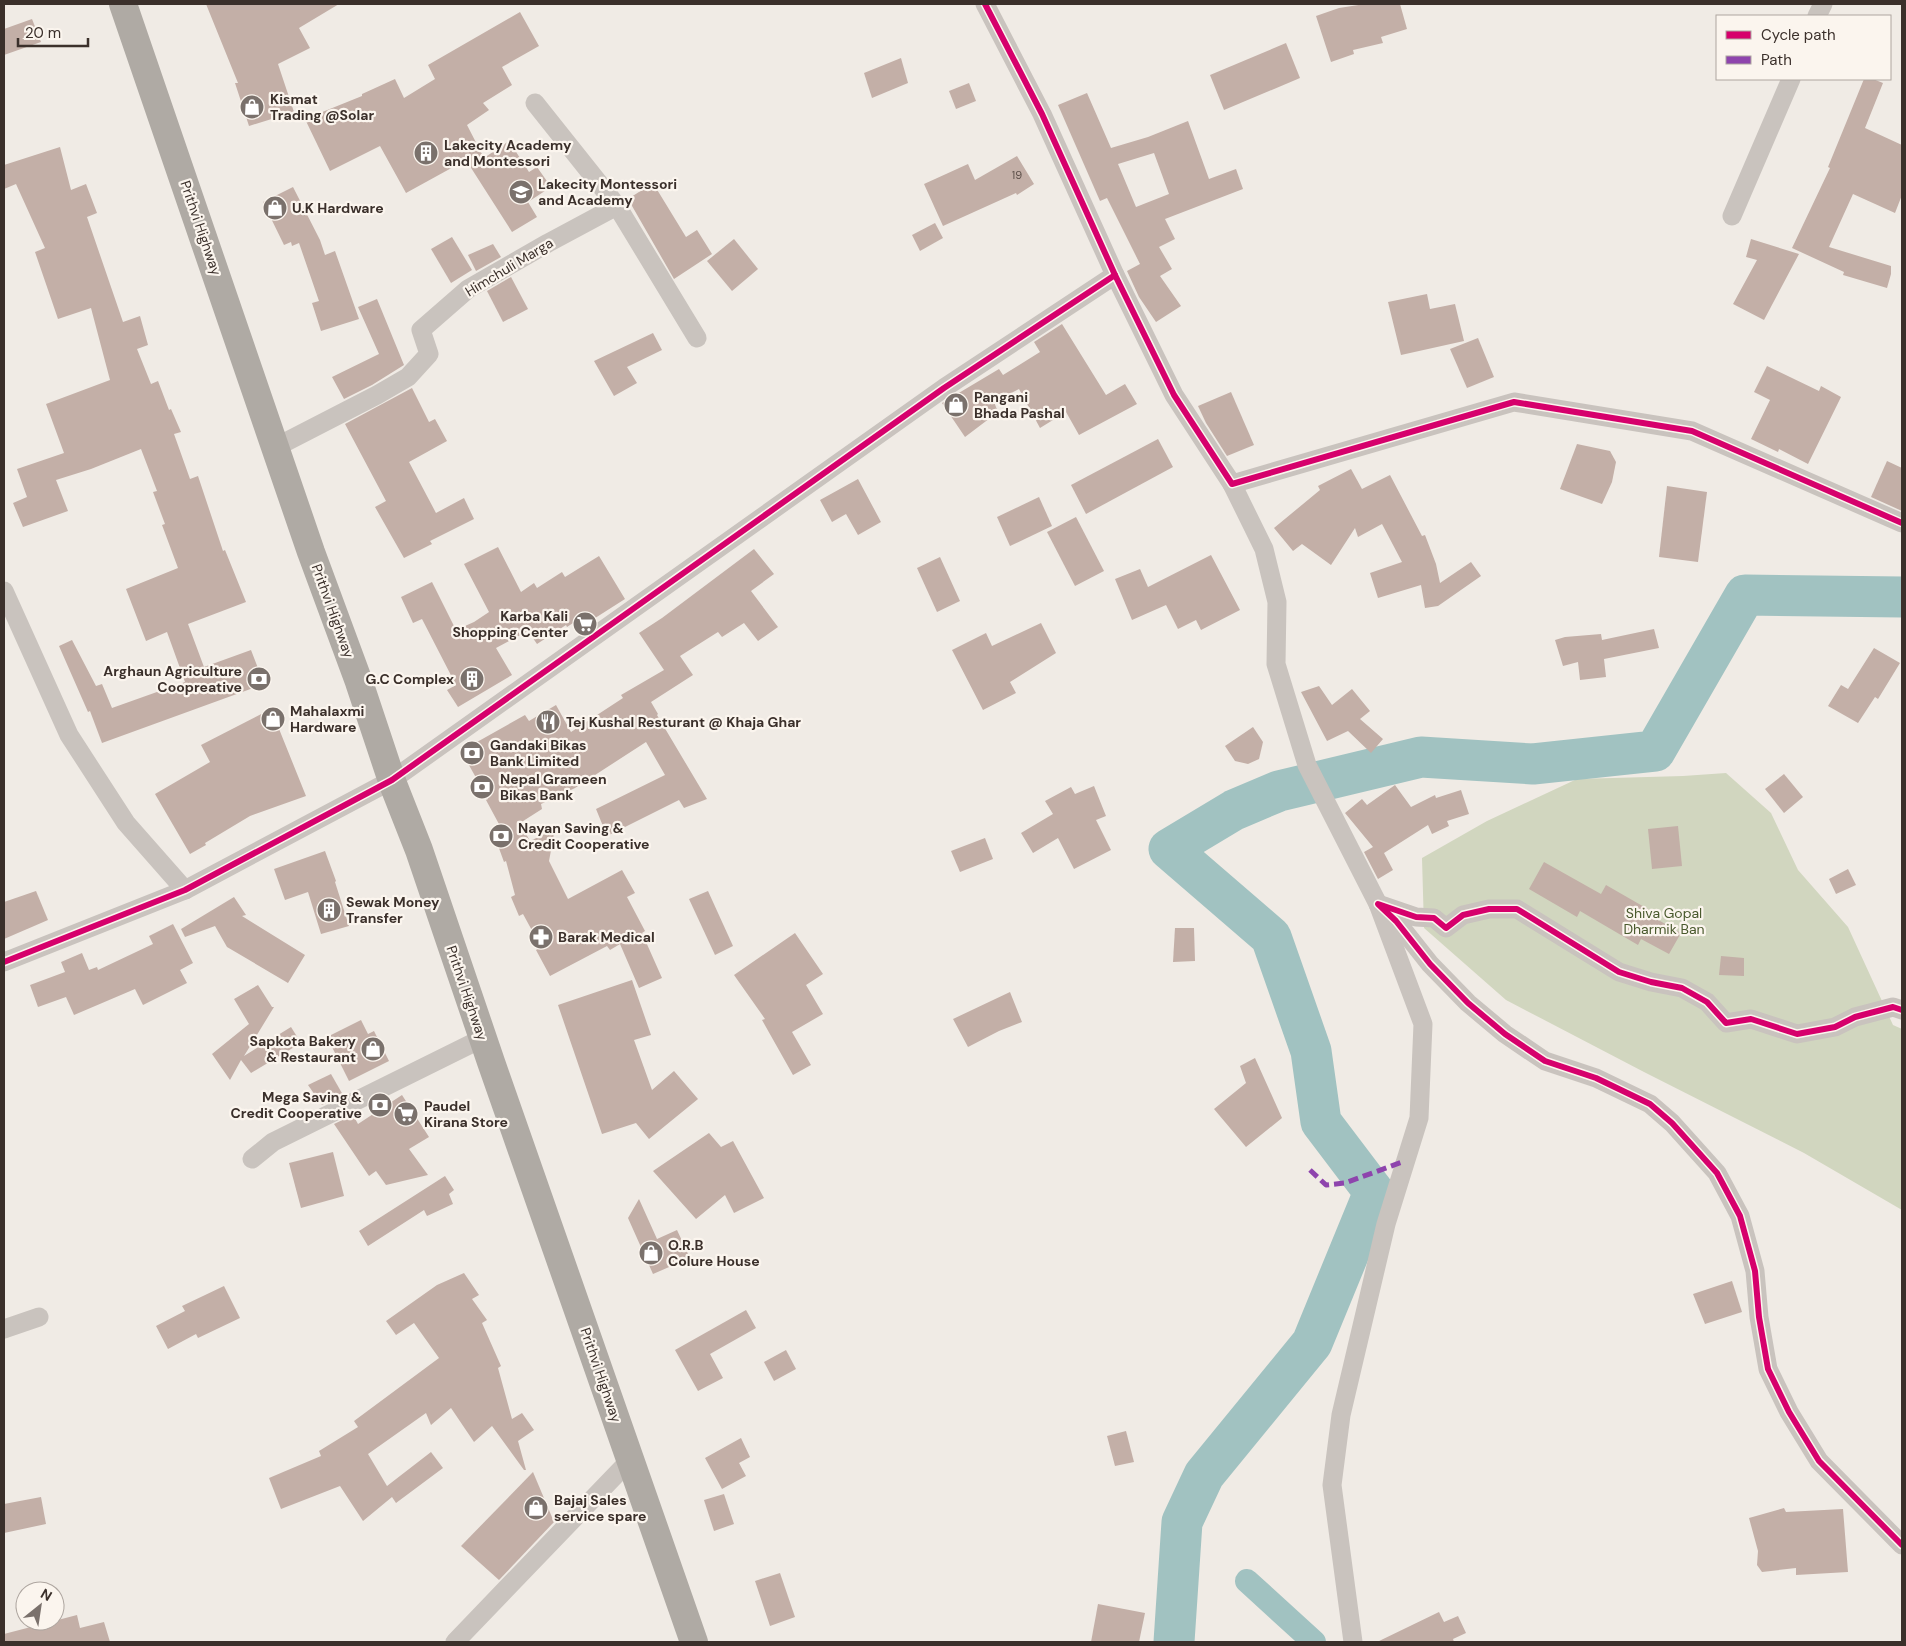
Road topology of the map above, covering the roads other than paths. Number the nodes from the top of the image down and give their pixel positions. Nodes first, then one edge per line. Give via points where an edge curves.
1 (123, 4) edge
2 (985, 4) edge
3 (1791, 80) edge
4 (535, 103) dead end
5 (617, 206) junction
6 (1732, 216) dead end
7 (1115, 275) junction
8 (697, 338) dead end
9 (276, 447) junction
10 (1232, 484) junction
11 (1902, 523) edge
12 (4, 591) edge
13 (392, 780) junction
14 (185, 890) junction
15 (1378, 904) junction
16 (4, 962) edge
17 (1902, 1010) edge
18 (483, 1038) junction
19 (252, 1159) dead end
20 (38, 1317) dead end
21 (4, 1329) edge
22 (630, 1460) junction
23 (1902, 1545) edge
24 (455, 1642) edge
25 (694, 1642) edge
26 (1353, 1642) edge

1 - 9 highway, Prithvi Highway
2 - 7 street via 1042,114
3 - 6 street
4 - 5 street
5 - 8 street
5 - 9 street, Himchuli Marga via 468,289 421,330 429,354 408,377
7 - 10 street via 1174,395
7 - 13 street via 944,388
9 - 13 highway, Prithvi Highway
10 - 11 street via 1514,402 1692,431
10 - 15 street via 1264,549 1277,602 1276,664 1307,765
12 - 14 street via 69,735 126,823
13 - 14 street
13 - 18 highway, Prithvi Highway
14 - 16 street
15 - 17 street via 1416,917 1434,918 1446,928 1463,915 1489,909 1517,909 1619,972 1682,988 1707,1002 1726,1023 1751,1019 1797,1034 1835,1027 1855,1017 1893,1007
15 - 23 street via 1468,1003 1505,1034 1545,1061 1596,1078 1650,1104 1672,1123 1717,1173 1740,1216 1755,1271 1768,1368 1788,1412 1819,1461
15 - 26 street via 1423,1024 1420,1118 1382,1243 1341,1415 1332,1484
18 - 19 street via 273,1142
18 - 22 highway, Prithvi Highway
20 - 21 street
22 - 24 street
22 - 25 highway, Prithvi Highway

